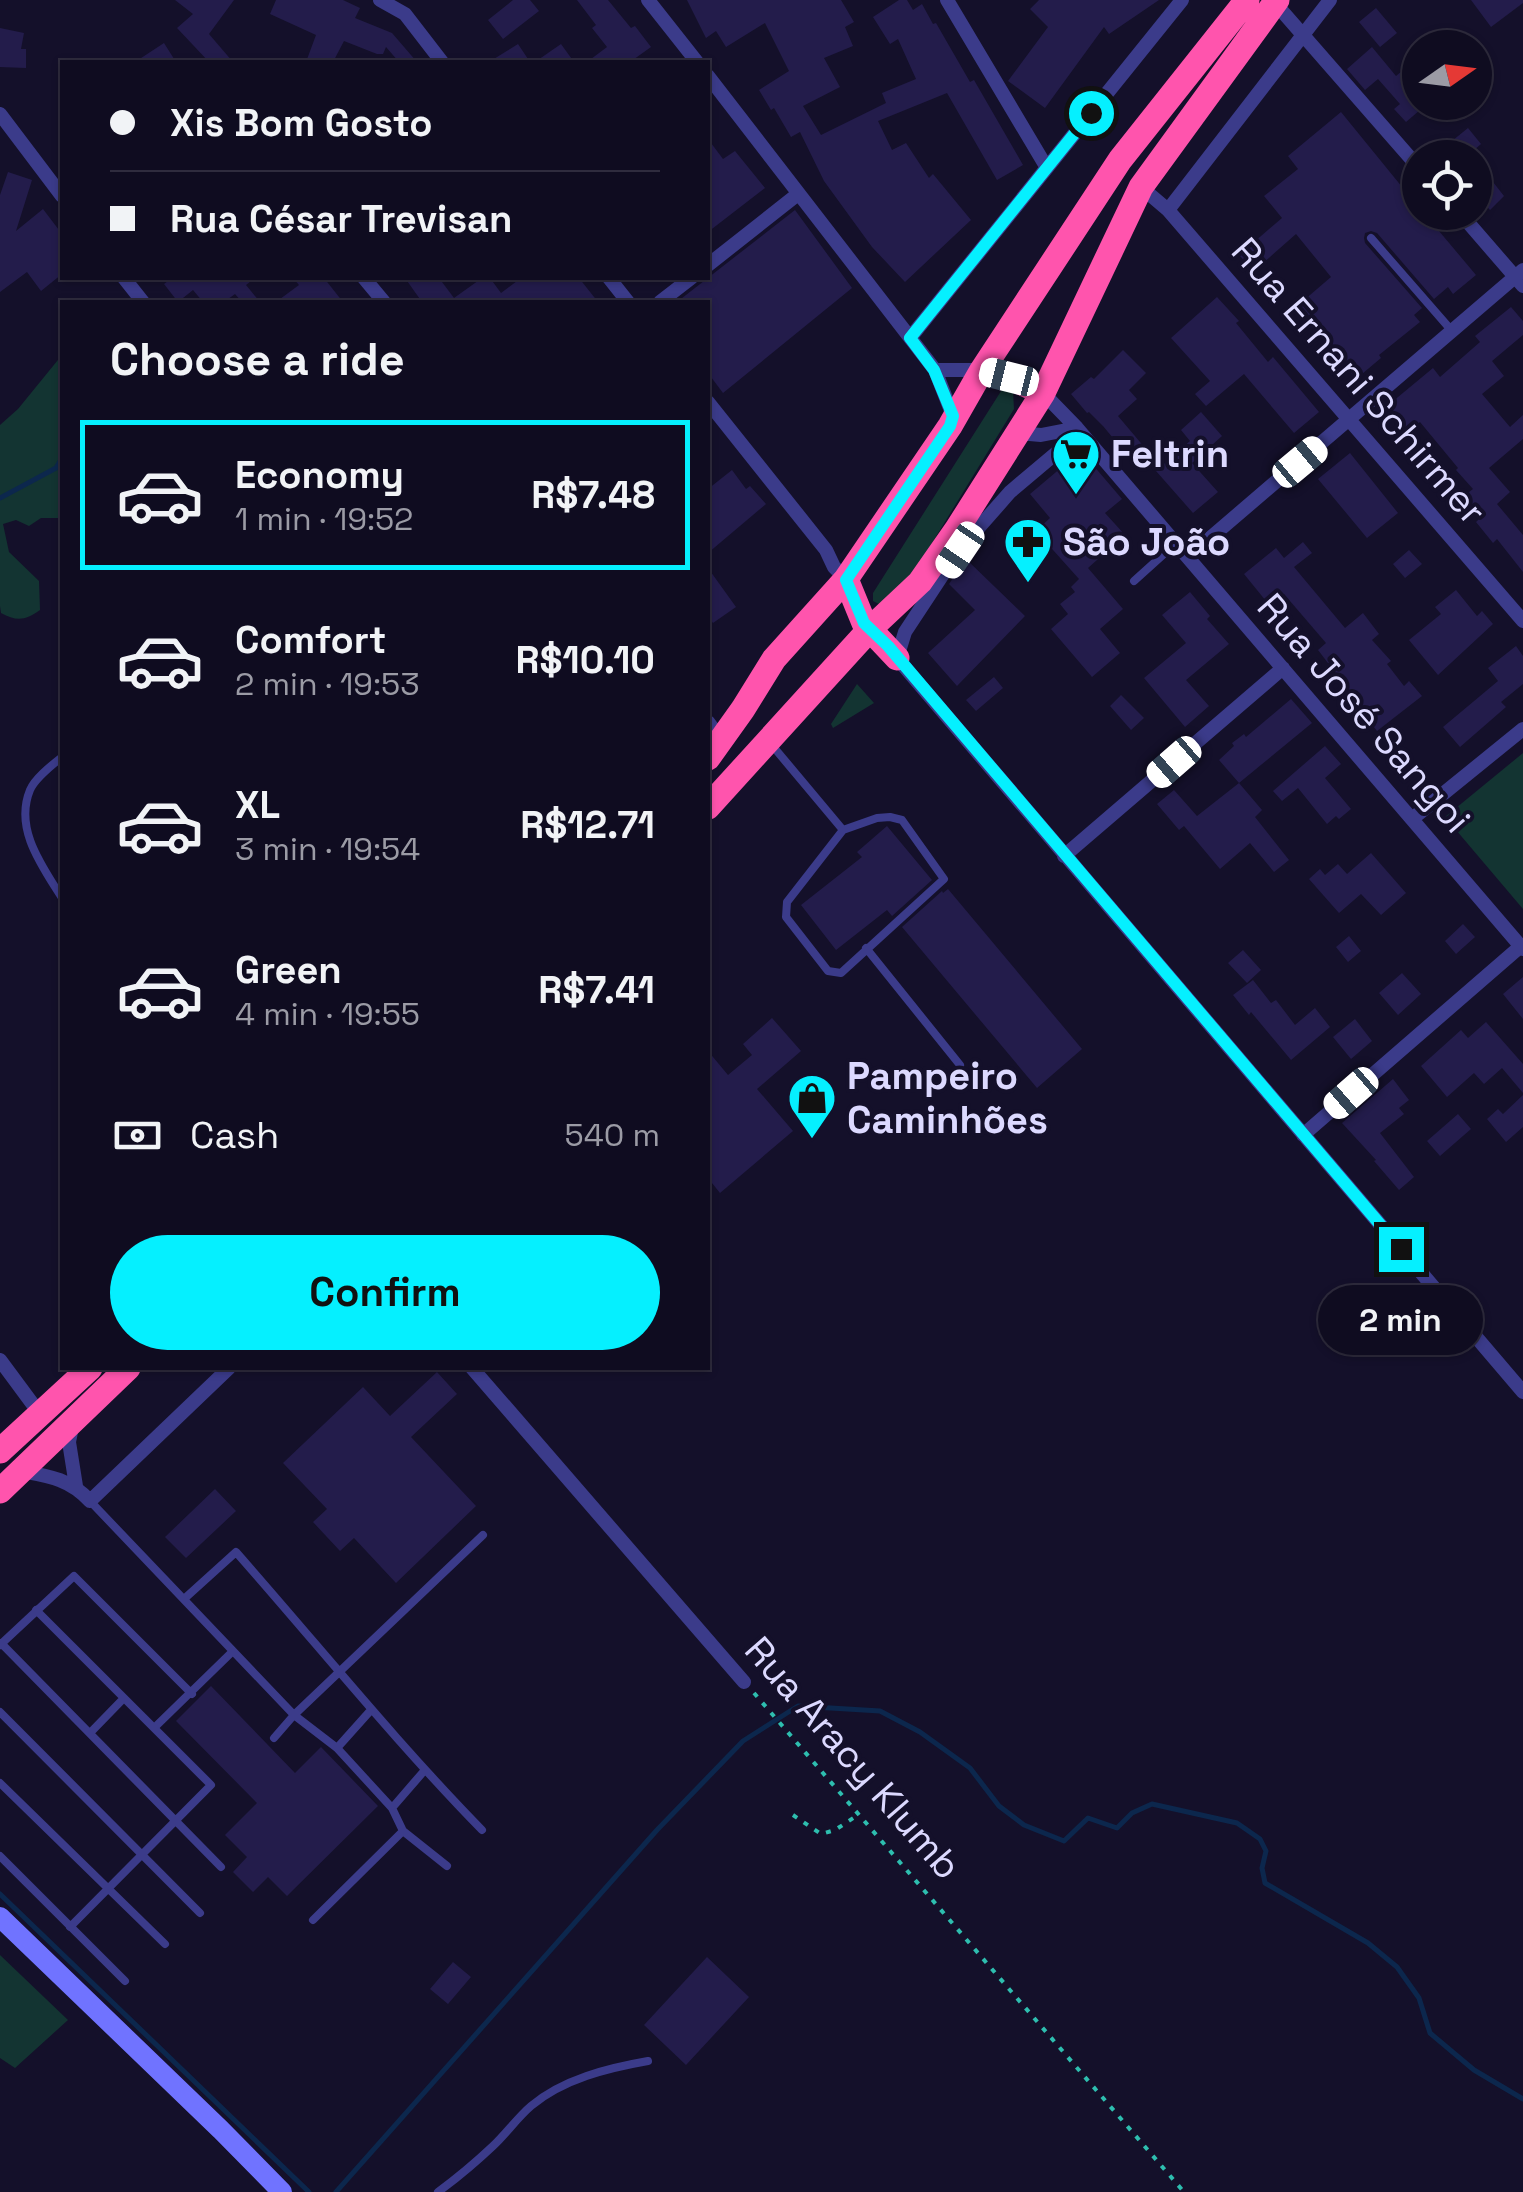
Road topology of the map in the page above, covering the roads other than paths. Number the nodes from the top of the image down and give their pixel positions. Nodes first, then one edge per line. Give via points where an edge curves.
1 (380, 0) edge
2 (648, 0) edge
3 (947, 0) edge
4 (1182, 0) edge
5 (1330, 0) edge
6 (1244, 1) edge
7 (1276, 1) edge
8 (1303, 36) junction
9 (440, 60) edge
10 (695, 60) edge
11 (710, 79) edge
12 (0, 114) edge
13 (1402, 148) edge
14 (1047, 168) junction
15 (1141, 187) junction
16 (60, 193) edge
17 (798, 194) junction
18 (1168, 210) junction
19 (1475, 230) edge
20 (1370, 238) dead end
21 (710, 263) edge
22 (1520, 278) edge
23 (126, 280) edge
24 (366, 280) edge
25 (610, 280) edge
26 (689, 280) edge
27 (141, 300) edge
28 (382, 300) edge
29 (626, 300) edge
30 (663, 300) edge
31 (1452, 331) junction
32 (910, 338) junction
33 (934, 370) junction
34 (982, 370) junction
35 (1043, 394) junction
36 (710, 405) edge
37 (1349, 419) junction
38 (950, 426) junction
39 (1079, 431) junction
40 (1018, 434) junction
41 (1176, 544) junction
42 (1188, 558) junction
43 (851, 572) junction
44 (1134, 581) dead end
45 (857, 605) junction
46 (892, 610) junction
47 (1523, 621) edge
48 (885, 644) junction
49 (1283, 668) junction
50 (1523, 729) edge
51 (712, 740) edge
52 (768, 740) junction
53 (60, 759) edge
54 (710, 805) edge
55 (1412, 819) junction
56 (843, 830) junction
57 (1064, 856) junction
58 (60, 895) edge
59 (1522, 947) edge
60 (866, 948) junction
61 (960, 1065) dead end
62 (1303, 1135) junction
63 (0, 1360) edge
64 (88, 1370) edge
65 (126, 1370) edge
66 (227, 1370) edge
67 (474, 1370) edge
68 (1523, 1392) edge
69 (40, 1414) junction
70 (73, 1419) junction
71 (0, 1451) edge
72 (20, 1471) junction
73 (76, 1486) junction
74 (0, 1491) edge
75 (90, 1500) junction
76 (483, 1535) dead end
77 (184, 1600) junction
78 (36, 1610) junction
79 (1, 1644) edge
80 (233, 1651) junction
81 (340, 1671) junction
82 (744, 1682) road end
83 (192, 1694) junction
84 (124, 1698) junction
85 (370, 1710) junction
86 (0, 1712) edge
87 (294, 1715) junction
88 (154, 1728) junction
89 (90, 1734) junction
90 (274, 1738) dead end
91 (337, 1748) junction
92 (424, 1771) junction
93 (0, 1783) edge
94 (392, 1808) junction
95 (176, 1821) junction
96 (403, 1830) junction
97 (482, 1830) dead end
98 (142, 1855) junction
99 (0, 1856) edge
100 (447, 1866) dead end
101 (221, 1867) dead end
102 (108, 1889) junction
103 (200, 1913) dead end
104 (0, 1917) edge
105 (313, 1920) dead end
106 (70, 1927) junction
107 (165, 1944) dead end
108 (125, 1981) dead end
109 (648, 2061) dead end
110 (282, 2192) edge
111 (438, 2192) edge

1 - 9 street via 405,14
2 - 10 street
3 - 14 street
4 - 14 street
5 - 8 street
6 - 34 highway via 1120,160
7 - 8 street
7 - 15 highway
8 - 13 street
8 - 18 street
11 - 17 street
12 - 16 street
14 - 32 street
15 - 18 street, Rua Ernani Schirmer
15 - 35 highway
17 - 21 street
17 - 32 street
18 - 37 street, Rua Ernani Schirmer
19 - 22 street
20 - 31 lane
22 - 31 street
23 - 27 street
24 - 28 street
25 - 29 street
26 - 30 street
31 - 37 street
32 - 33 street
33 - 34 street
33 - 38 street via 953,416
34 - 35 highway
34 - 38 highway
35 - 39 street, Rua José Sangoi
35 - 40 highway
36 - 43 street
37 - 42 street
37 - 47 street, Rua Ernani Schirmer
38 - 43 highway
39 - 40 street
39 - 41 street, Rua José Sangoi
39 - 48 street via 1010,492 960,550 905,632
40 - 46 highway via 920,582
41 - 42 street, Rua José Sangoi
41 - 44 lane
42 - 49 street, Rua José Sangoi
43 - 45 highway
43 - 51 highway
45 - 46 highway via 872,613
45 - 48 highway
46 - 48 highway
46 - 48 highway via 893,636
48 - 52 highway via 846,658
48 - 57 street
49 - 55 street, Rua José Sangoi
49 - 57 street
50 - 55 street
52 - 54 highway
52 - 56 lane
53 - 58 lane via 30,788 24,824
55 - 59 street, Rua José Sangoi
56 - 60 lane via 787,902 786,917 828,971 841,972
56 - 60 lane via 878,818 902,820 944,878
57 - 62 street
59 - 62 street
60 - 61 lane
62 - 68 street
63 - 69 street
64 - 69 highway
65 - 70 highway
66 - 75 street
67 - 82 street, Rua Aracy Klumb
69 - 71 highway
70 - 72 highway
70 - 73 street via 69,1442
72 - 73 street
72 - 74 highway
73 - 75 street
75 - 77 lane
76 - 81 lane
77 - 80 lane
77 - 81 lane via 236,1552
78 - 79 lane
78 - 83 lane via 74,1576
78 - 84 lane
79 - 89 lane
80 - 83 lane
80 - 87 lane
81 - 85 lane
81 - 87 lane
83 - 88 lane
84 - 88 lane
84 - 89 lane
85 - 91 lane
85 - 92 lane
86 - 98 lane
87 - 90 lane
87 - 91 lane
88 - 95 lane via 211,1785
89 - 95 lane
91 - 94 lane
92 - 94 lane
92 - 97 lane
93 - 102 lane
94 - 96 lane
95 - 98 lane
95 - 101 lane
96 - 100 lane
96 - 105 lane
98 - 102 lane
98 - 103 lane
99 - 106 lane
102 - 106 lane
102 - 107 lane
104 - 110 street
106 - 108 lane
109 - 111 lane via 561,2086 531,2105

